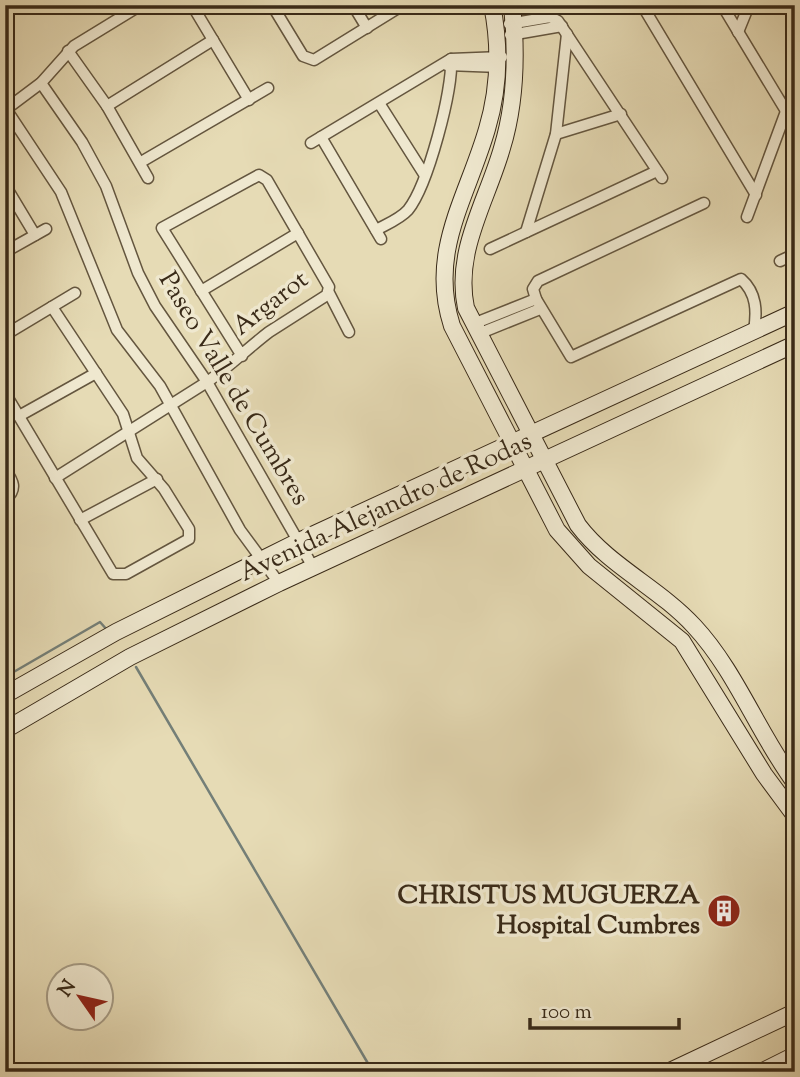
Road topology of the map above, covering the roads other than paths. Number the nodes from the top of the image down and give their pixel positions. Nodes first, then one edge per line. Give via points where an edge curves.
1 (141, 5) edge
2 (192, 5) edge
3 (272, 5) edge
4 (353, 5) edge
5 (403, 5) edge
6 (492, 5) edge
7 (512, 5) edge
8 (642, 5) edge
9 (722, 5) edge
10 (749, 5) edge
11 (367, 28) junction
12 (514, 29) junction
13 (565, 30) junction
14 (496, 31) junction
15 (738, 32) junction
16 (213, 40) junction
17 (68, 51) junction
18 (497, 62) junction
19 (515, 62) junction
20 (449, 63) junction
21 (41, 83) junction
22 (795, 87) edge
23 (268, 88) dead end
24 (249, 100) junction
25 (379, 103) junction
26 (107, 106) junction
27 (6, 110) edge
28 (786, 111) junction
29 (621, 114) junction
30 (556, 134) junction
31 (141, 162) junction
32 (424, 174) junction
33 (148, 178) dead end
34 (5, 185) edge
35 (756, 195) junction
36 (704, 203) dead end
37 (747, 218) dead end
38 (46, 229) dead end
39 (526, 232) junction
40 (298, 233) junction
41 (35, 235) junction
42 (490, 249) dead end
43 (445, 250) junction
44 (5, 252) edge
45 (795, 254) edge
46 (465, 255) junction
47 (780, 261) dead end
48 (201, 291) junction
49 (75, 293) dead end
50 (329, 293) junction
51 (538, 304) junction
52 (52, 307) junction
53 (795, 312) edge
54 (475, 329) junction
55 (754, 331) junction
56 (349, 332) dead end
57 (5, 335) edge
58 (795, 344) edge
59 (242, 356) junction
60 (96, 373) junction
61 (207, 382) junction
62 (5, 393) edge
63 (172, 405) junction
64 (19, 416) junction
65 (130, 432) junction
66 (530, 433) junction
67 (512, 442) junction
68 (544, 462) junction
69 (5, 469) edge
70 (526, 470) junction
71 (55, 478) junction
72 (157, 479) junction
73 (5, 500) edge
74 (80, 520) junction
75 (297, 541) junction
76 (261, 559) junction
77 (313, 567) junction
78 (279, 583) junction
79 (5, 695) edge
80 (5, 730) edge
81 (795, 783) edge
82 (795, 816) edge
83 (795, 1012) edge
84 (795, 1055) edge
85 (668, 1072) edge
86 (761, 1072) edge

1 - 17 street
2 - 16 street
3 - 11 street via 306,59 314,60
4 - 11 street
5 - 11 street
6 - 14 street
7 - 12 street
8 - 35 street
9 - 15 street
10 - 15 street
12 - 13 street
12 - 14 street
12 - 19 street
13 - 29 street
13 - 30 street
14 - 18 street
15 - 28 street
16 - 24 street
16 - 26 street
17 - 21 street
17 - 26 street
18 - 19 street
18 - 20 street
18 - 43 street via 488,126
19 - 46 street via 502,150
20 - 25 street
20 - 32 street via 445,112
21 - 27 street
21 - 61 street, Paseo Valle de Cumbres via 106,186 144,287
22 - 28 street
23 - 24 street
24 - 31 street
25 - 32 street
25 - 32 street via 316,140 379,235 408,209
26 - 31 street
27 - 63 street via 61,192 117,330
28 - 35 street
29 - 30 street
29 - 39 street via 659,175
30 - 39 street
31 - 33 street
34 - 41 street
35 - 37 street
36 - 51 street via 538,281 533,289
38 - 41 street
39 - 42 street
40 - 48 street
40 - 48 street, Argarot via 265,178 258,175 162,228
40 - 50 street, Argarot
41 - 44 street
43 - 46 street
43 - 67 street via 444,295 452,326
45 - 47 street
46 - 54 street via 464,296
48 - 59 street
49 - 52 street
50 - 56 street
50 - 59 street, Argarot via 269,332
51 - 54 street
51 - 55 street via 571,358 741,279 751,287 757,313
52 - 57 street
52 - 60 street
53 - 55 street, Avenida Alejandro de Rodas
54 - 66 street
55 - 66 street, Avenida Alejandro de Rodas
58 - 68 street, Avenida Alejandro de Rodas
59 - 61 street, Argarot
60 - 64 street
60 - 65 street
61 - 63 street, Argarot
61 - 75 street, Paseo Valle de Cumbres
62 - 64 street
63 - 65 street, Argarot
63 - 76 street via 234,520
64 - 71 street
65 - 71 street, Argarot
65 - 72 street via 137,458
66 - 67 street, Avenida Alejandro de Rodas
66 - 68 street
67 - 70 street
67 - 75 street, Avenida Alejandro de Rodas
68 - 70 street, Avenida Alejandro de Rodas
68 - 81 street via 585,535 670,602 706,639
69 - 73 street via 13,482
70 - 77 street, Avenida Alejandro de Rodas
70 - 82 street via 557,530 577,554 682,641
71 - 74 street
72 - 74 street
72 - 74 street via 190,536 126,574 116,576
75 - 76 street, Avenida Alejandro de Rodas
75 - 77 street, Paseo Valle de Cumbres
76 - 78 street
76 - 79 street, Avenida Alejandro de Rodas via 116,632
77 - 78 street, Avenida Alejandro de Rodas
78 - 80 street, Avenida Alejandro de Rodas via 130,657
83 - 85 street
84 - 86 street

